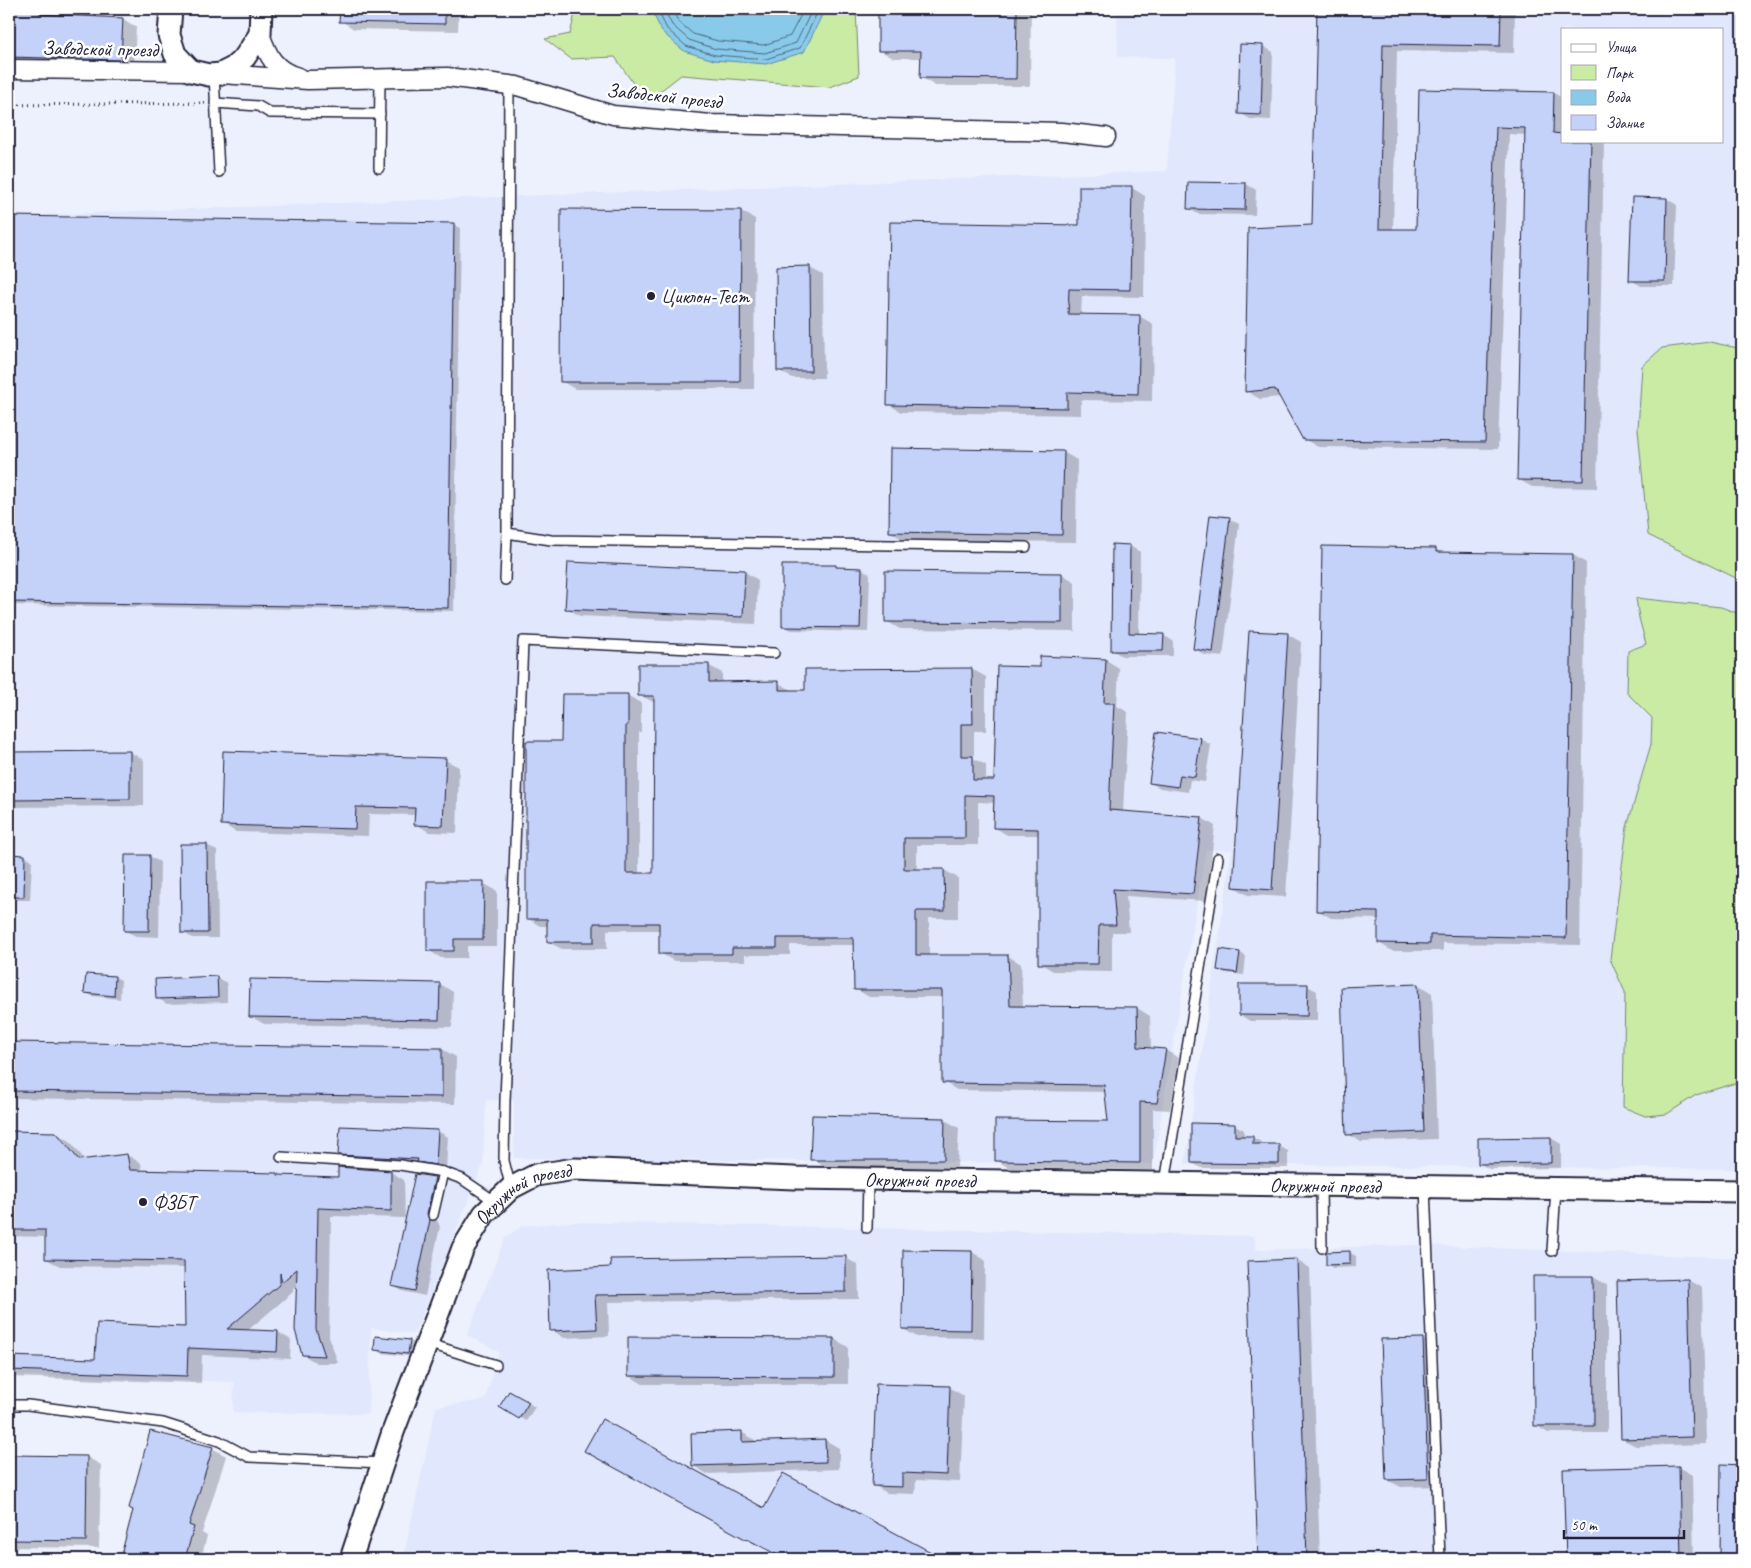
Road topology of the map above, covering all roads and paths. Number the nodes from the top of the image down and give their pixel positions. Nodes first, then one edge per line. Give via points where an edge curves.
1 (171, 9) edge
2 (261, 9) edge
3 (260, 34) junction
4 (9, 69) edge
5 (191, 71) junction
6 (217, 74) junction
7 (380, 78) junction
8 (308, 80) junction
9 (509, 85) junction
10 (215, 102) junction
11 (9, 105) edge
12 (380, 114) junction
13 (1106, 137) dead end
14 (379, 168) dead end
15 (219, 172) dead end
16 (507, 533) junction
17 (1026, 546) dead end
18 (505, 580) dead end
19 (774, 653) dead end
20 (1218, 858) dead end
21 (280, 1157) dead end
22 (443, 1172) junction
23 (868, 1179) junction
24 (1165, 1183) junction
25 (1321, 1185) junction
26 (1425, 1186) junction
27 (1556, 1188) junction
28 (1742, 1191) edge
29 (504, 1195) junction
30 (433, 1215) dead end
31 (867, 1228) dead end
32 (1322, 1248) dead end
33 (1552, 1251) dead end
34 (427, 1343) junction
35 (496, 1365) dead end
36 (9, 1405) edge
37 (383, 1463) junction
38 (351, 1559) edge
39 (1440, 1559) edge

1 - 5 street via 169,35 174,54
2 - 3 street
3 - 6 street via 245,57 233,68
3 - 8 street via 273,62 286,73
4 - 5 street, Заводской проезд
5 - 6 street
6 - 8 street, Заводской проезд
6 - 10 lane
7 - 8 street, Заводской проезд
7 - 9 street, Заводской проезд via 447,77
7 - 12 lane
9 - 13 street, Заводской проезд via 613,115 711,124 1062,132
9 - 16 lane
10 - 11 path
10 - 12 lane via 258,106 270,113
10 - 15 lane
12 - 14 lane
16 - 17 lane via 551,540
16 - 18 lane
19 - 29 lane via 523,641
20 - 24 lane
21 - 22 lane via 400,1165
22 - 29 lane
22 - 30 lane
23 - 24 street, Окружной проезд
23 - 29 street, Окружной проезд via 575,1169 536,1174
23 - 31 lane
24 - 25 street, Окружной проезд
25 - 26 street, Окружной проезд
25 - 32 lane
26 - 27 street, Окружной проезд
26 - 39 lane
27 - 28 street, Окружной проезд
27 - 33 lane
29 - 34 street, Окружной проезд via 484,1214 463,1248
34 - 35 lane
34 - 37 street, Окружной проезд
36 - 37 lane via 163,1423 219,1441 249,1457
37 - 38 street, Окружной проезд

